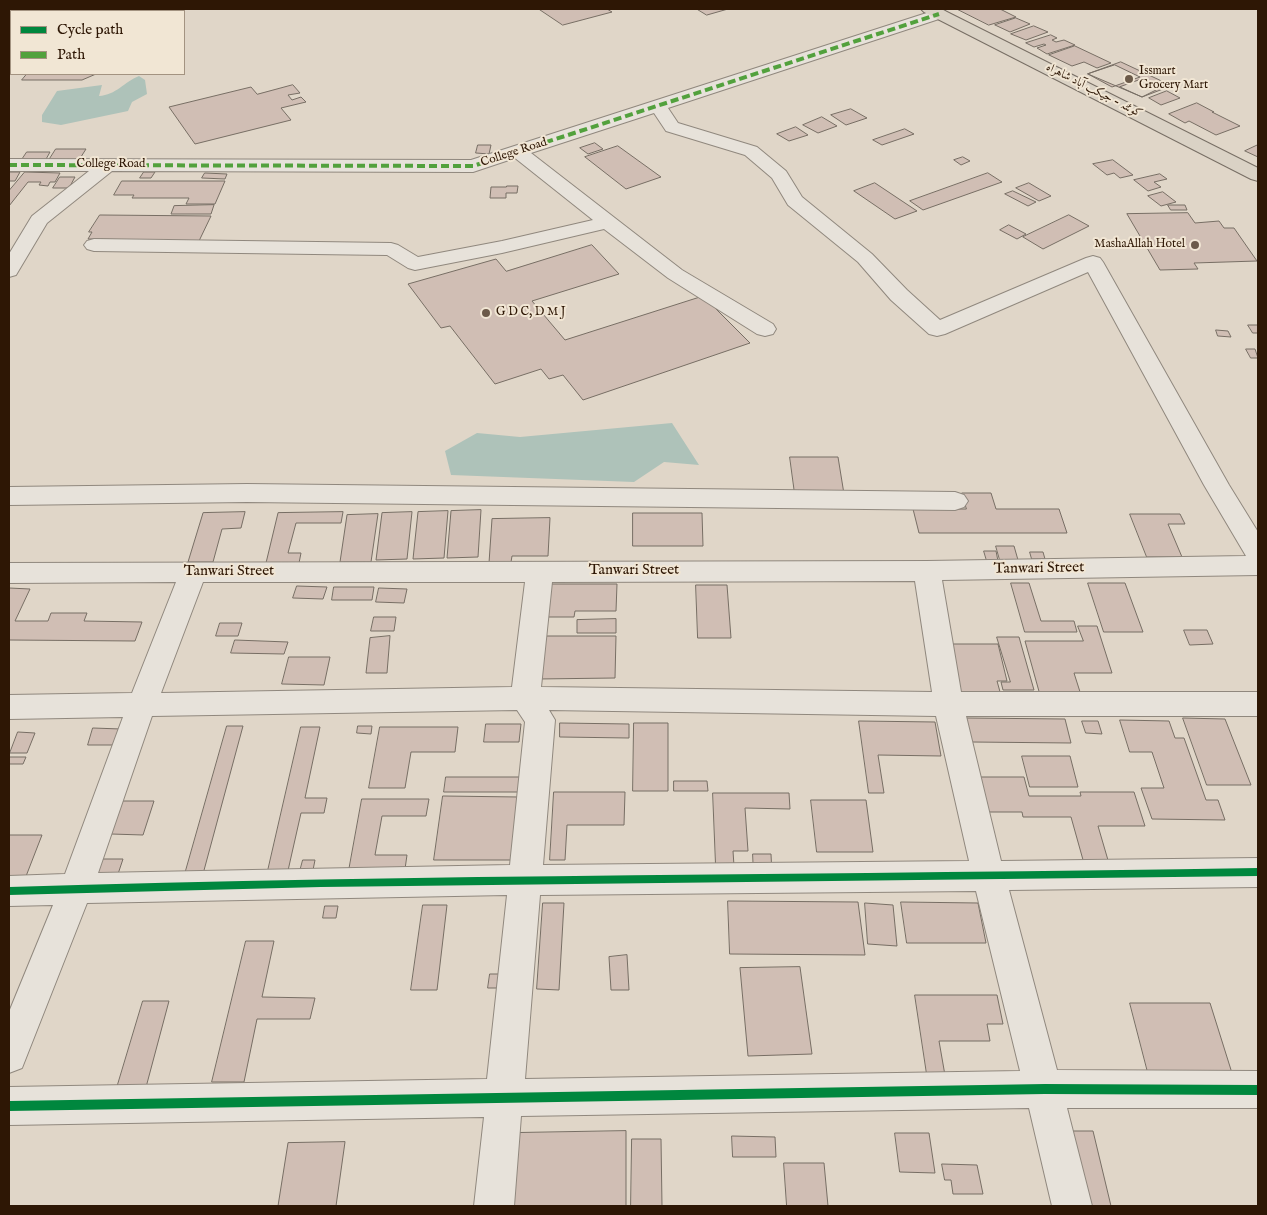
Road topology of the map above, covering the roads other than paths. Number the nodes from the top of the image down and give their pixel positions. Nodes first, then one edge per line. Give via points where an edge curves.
1 (934, 11) edge
2 (658, 106) junction
3 (517, 152) junction
4 (9, 165) edge
5 (108, 165) junction
6 (1258, 175) edge
7 (608, 222) junction
8 (94, 246) dead end
9 (9, 272) edge
10 (765, 329) dead end
11 (9, 496) edge
12 (955, 501) dead end
13 (1258, 553) edge
14 (1258, 565) edge
15 (540, 571) junction
16 (927, 571) junction
17 (193, 572) junction
18 (9, 573) edge
19 (525, 698) junction
20 (142, 704) junction
21 (949, 704) junction
22 (1258, 704) edge
23 (9, 707) edge
24 (1258, 872) edge
25 (988, 877) junction
26 (523, 879) junction
27 (76, 889) junction
28 (9, 891) edge
29 (9, 1055) edge
30 (1044, 1089) junction
31 (1258, 1090) edge
32 (503, 1098) junction
33 (9, 1106) edge
34 (494, 1206) edge
35 (1072, 1206) edge

1 - 2 street, College Road
1 - 6 highway, کوئٹہ - جیکب آباد شاہراہ
2 - 3 street, College Road
2 - 13 street via 672,127 751,152 779,175 795,201 865,258 937,329 1093,262
3 - 5 street, College Road via 473,166
3 - 7 street
4 - 5 street, College Road
5 - 9 street via 39,220
7 - 8 street via 415,264 391,248
7 - 10 street via 675,274
11 - 12 street via 247,493
14 - 16 street, Tanwari Street
15 - 16 street, Tanwari Street
15 - 17 street, Tanwari Street
15 - 19 street
16 - 21 street
17 - 18 street, Tanwari Street
17 - 20 street
19 - 20 street
19 - 21 street
19 - 26 street via 540,720
20 - 23 street
20 - 27 street
21 - 22 street
21 - 25 street
24 - 25 street
25 - 26 street
25 - 30 street
26 - 27 street
26 - 32 street
27 - 28 street
27 - 29 street
30 - 31 street
30 - 32 street
30 - 35 street
32 - 33 street
32 - 34 street

